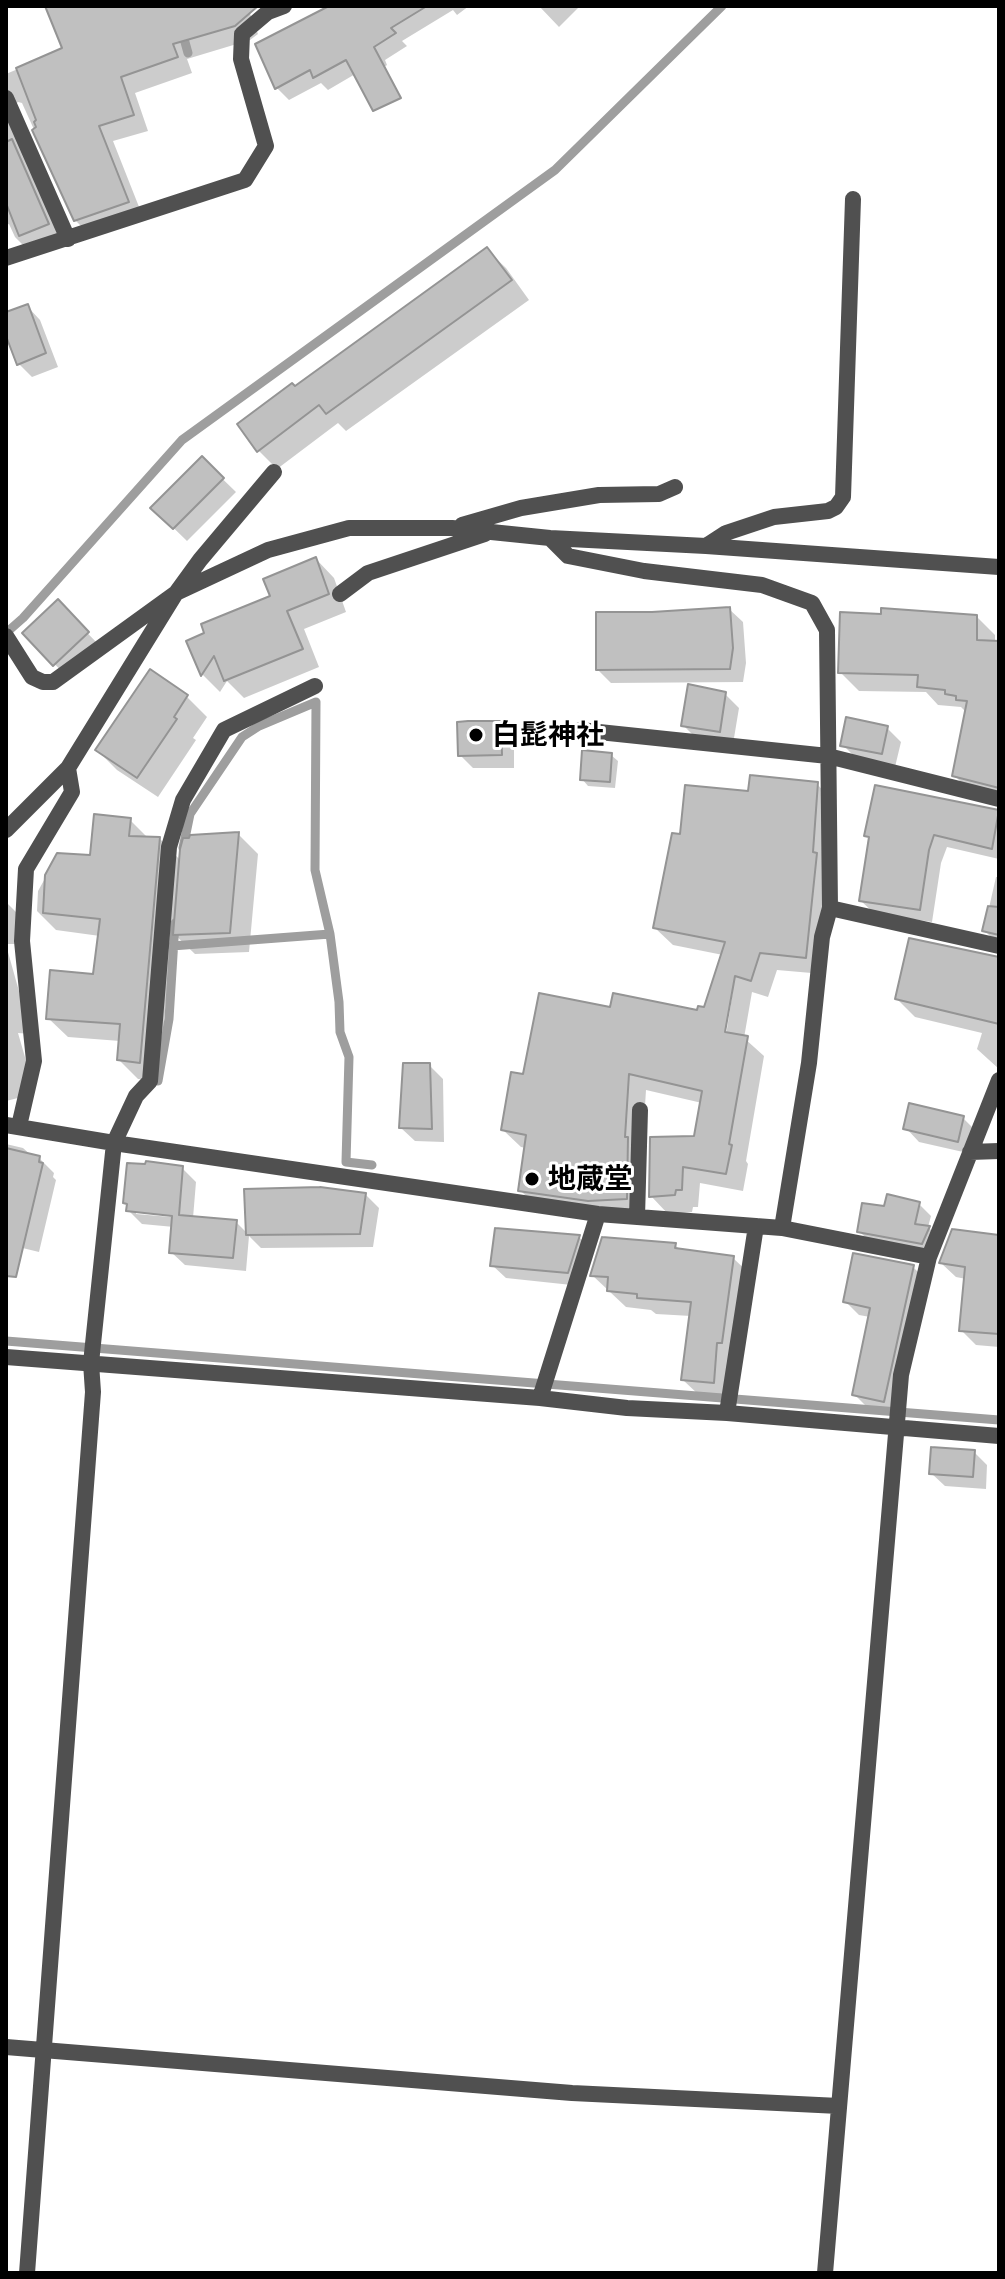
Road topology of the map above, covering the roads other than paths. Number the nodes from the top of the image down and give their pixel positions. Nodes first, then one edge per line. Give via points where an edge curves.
1 (284, 6) edge
2 (6, 98) edge
3 (853, 199) dead end
4 (68, 239) junction
5 (6, 258) edge
6 (274, 472) dead end
7 (675, 487) dead end
8 (452, 528) junction
9 (494, 532) junction
10 (550, 538) junction
11 (706, 546) junction
12 (999, 567) edge
13 (176, 593) junction
14 (340, 594) dead end
15 (6, 636) edge
16 (315, 686) dead end
17 (580, 730) dead end
18 (828, 756) junction
19 (68, 768) junction
20 (999, 799) edge
21 (6, 830) edge
22 (830, 908) junction
23 (14, 941) edge
24 (999, 946) edge
25 (999, 1080) edge
26 (640, 1110) dead end
27 (12, 1125) edge
28 (114, 1143) junction
29 (999, 1151) edge
30 (970, 1152) junction
31 (598, 1214) junction
32 (637, 1217) junction
33 (756, 1226) junction
34 (782, 1228) junction
35 (929, 1257) junction
36 (6, 1357) edge
37 (91, 1363) junction
38 (540, 1398) junction
39 (727, 1413) junction
40 (895, 1428) junction
41 (999, 1436) edge
42 (6, 2047) edge
43 (43, 2050) junction
44 (839, 2106) junction
45 (27, 2273) edge
46 (825, 2273) edge

1 - 4 street via 242,34 241,59 266,146 245,180
2 - 4 street
3 - 11 street via 843,497 828,511 774,517 726,533
4 - 5 street
6 - 13 street
7 - 8 street via 659,494 599,495 521,508
8 - 9 street
8 - 13 street via 349,528 268,550
9 - 10 street
9 - 14 street via 368,573
10 - 11 street
10 - 18 street via 568,556 762,585 812,603 827,630
11 - 12 street
13 - 15 street via 53,682 32,677
13 - 19 street
16 - 28 street via 224,730 183,800 169,847 150,1081 136,1096
17 - 18 street
18 - 20 street
18 - 22 street
19 - 21 street
19 - 23 street via 72,792 26,869
22 - 24 street
22 - 34 street
23 - 27 street via 34,1061
25 - 30 street
26 - 32 street
27 - 28 street
28 - 31 street
28 - 37 street
29 - 30 street
30 - 35 street
31 - 32 street
31 - 38 street
32 - 33 street
33 - 34 street
33 - 39 street
34 - 35 street
35 - 40 street via 901,1375
36 - 37 street
37 - 38 street
37 - 43 street via 93,1392
38 - 39 street
39 - 40 street
40 - 41 street
40 - 44 street
42 - 43 street
43 - 44 street via 572,2093
43 - 45 street
44 - 46 street

